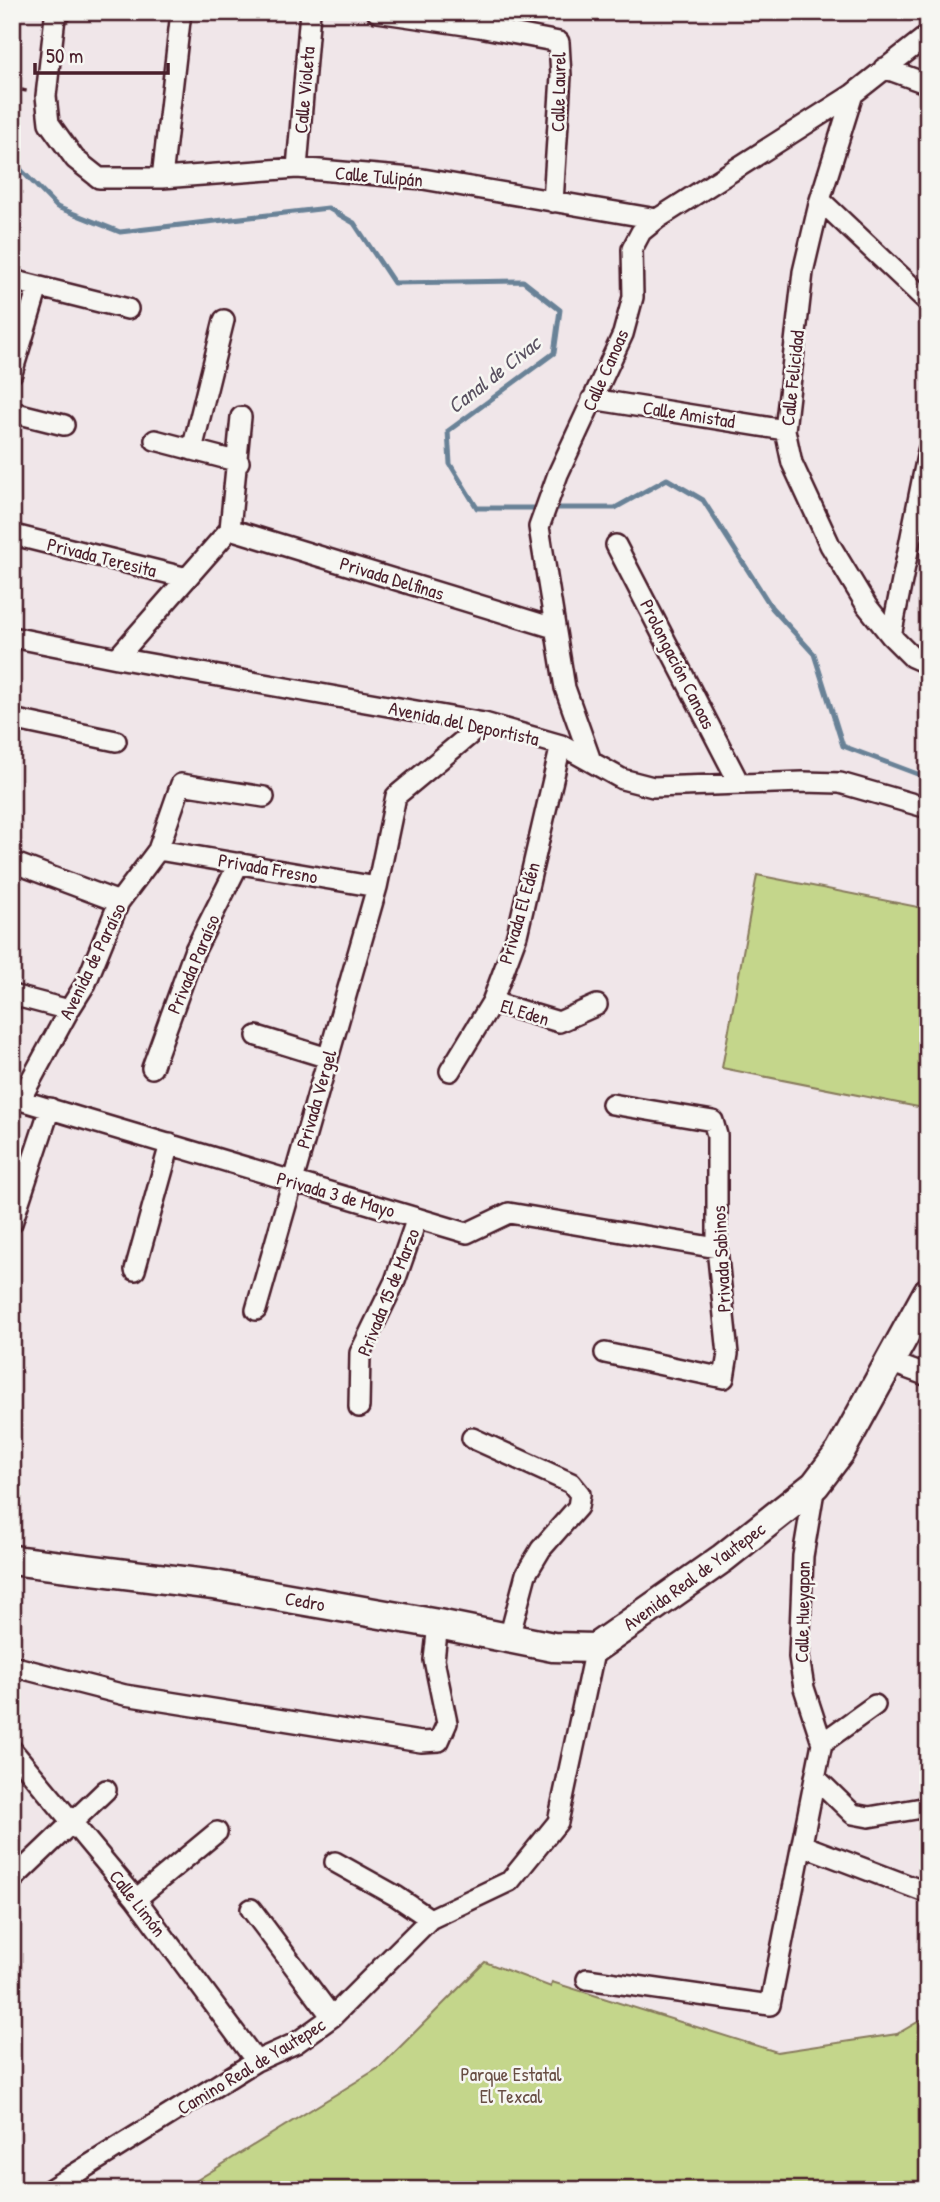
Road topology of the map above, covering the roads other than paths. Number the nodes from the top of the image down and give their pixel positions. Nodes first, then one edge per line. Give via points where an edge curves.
1 (62, 12) edge
2 (181, 12) edge
3 (310, 12) edge
4 (377, 12) edge
5 (480, 19) edge
6 (928, 35) edge
7 (884, 68) junction
8 (928, 84) edge
9 (853, 94) junction
10 (297, 168) junction
11 (162, 178) junction
12 (820, 200) junction
13 (553, 202) junction
14 (657, 219) junction
15 (12, 280) edge
16 (38, 287) junction
17 (928, 302) edge
18 (128, 309) dead end
19 (224, 320) dead end
20 (12, 373) edge
21 (592, 399) junction
22 (12, 412) edge
23 (241, 417) dead end
24 (64, 425) dead end
25 (785, 430) junction
26 (155, 440) dead end
27 (192, 450) junction
28 (928, 451) edge
29 (239, 462) junction
30 (230, 529) junction
31 (18, 536) dead end
32 (616, 545) dead end
33 (187, 578) junction
34 (554, 628) junction
35 (891, 636) junction
36 (12, 637) edge
37 (117, 658) junction
38 (928, 664) edge
39 (12, 719) edge
40 (484, 723) junction
41 (116, 741) dead end
42 (561, 745) junction
43 (592, 761) junction
44 (739, 783) junction
45 (264, 797) dead end
46 (928, 808) edge
47 (159, 850) junction
48 (12, 862) edge
49 (239, 863) junction
50 (377, 887) junction
51 (119, 902) junction
52 (12, 995) edge
53 (492, 1002) junction
54 (597, 1005) dead end
55 (69, 1010) junction
56 (257, 1036) dead end
57 (328, 1058) junction
58 (152, 1068) dead end
59 (450, 1070) dead end
60 (20, 1100) joint
61 (612, 1104) dead end
62 (50, 1108) junction
63 (170, 1144) junction
64 (292, 1182) junction
65 (417, 1218) junction
66 (12, 1223) edge
67 (718, 1248) junction
68 (135, 1270) dead end
69 (928, 1292) edge
70 (256, 1310) dead end
71 (605, 1353) dead end
72 (890, 1362) junction
73 (928, 1376) edge
74 (359, 1407) dead end
75 (472, 1438) dead end
76 (815, 1485) junction
77 (12, 1560) edge
78 (438, 1624) junction
79 (509, 1638) junction
80 (596, 1648) junction
81 (12, 1666) edge
82 (875, 1705) dead end
83 (822, 1743) junction
84 (12, 1750) edge
85 (815, 1777) junction
86 (106, 1790) dead end
87 (928, 1807) edge
88 (74, 1822) junction
89 (217, 1832) dead end
90 (802, 1845) junction
91 (335, 1862) dead end
92 (12, 1880) edge
93 (928, 1893) edge
94 (136, 1899) junction
95 (251, 1909) dead end
96 (430, 1919) junction
97 (587, 1979) dead end
98 (332, 2017) junction
99 (256, 2061) junction
100 (49, 2190) edge

1 - 11 street, Calle Tulipán via 55,17 46,96 49,123 75,159 99,178
2 - 11 street
3 - 10 street, Calle Violeta
4 - 5 street, Calle Laurel
5 - 13 street, Calle Laurel via 559,41
6 - 7 street, Calle Canoas
7 - 8 street
7 - 9 street, Calle Canoas
9 - 12 street, Calle Felicidad
9 - 14 street, Calle Canoas
10 - 11 street, Calle Tulipán
10 - 13 street, Calle Tulipán via 423,179
12 - 17 street
12 - 25 street, Calle Felicidad via 803,272
13 - 14 street, Calle Tulipán
14 - 21 street, Calle Canoas via 641,232 632,249 633,297 623,334
15 - 16 street
16 - 18 street
16 - 20 street
19 - 27 street
21 - 25 street, Calle Amistad
21 - 34 street, Calle Canoas via 539,527
22 - 24 street
23 - 29 street
25 - 35 street, Calle Felicidad via 792,463 830,545
26 - 27 street
27 - 29 street
28 - 35 street
29 - 30 street
30 - 33 street
30 - 34 street, Privada Delfinas
31 - 33 street, Privada Teresita
32 - 44 street, Prolongación Canoas
33 - 37 street
34 - 43 street, Calle Canoas via 565,688
35 - 38 street, Calle Felicidad via 912,657
36 - 37 street, Avenida del Deportista
37 - 40 street, Avenida del Deportista
39 - 41 street
40 - 42 street, Avenida del Deportista
40 - 50 street, Privada Vergel via 396,796
42 - 43 street, Avenida del Deportista
42 - 53 street, Privada El Edén via 517,935
43 - 44 street, Avenida del Deportista via 622,779 653,787
44 - 46 street, Avenida del Deportista via 840,783
45 - 47 street, Avenida de Paraíso via 181,784
47 - 49 street, Privada Fresno
47 - 51 street, Avenida de Paraíso
48 - 51 street
49 - 50 street, Privada Fresno
49 - 58 street, Privada Paraíso via 194,952
50 - 57 street, Privada Vergel
51 - 55 street, Avenida de Paraíso via 86,983
52 - 55 street
53 - 54 street, El Eden via 559,1022
53 - 59 street, Privada El Edén
55 - 60 street, Avenida de Paraíso
56 - 57 street
57 - 64 street, Privada Vergel
60 - 62 street, Privada 3 de Mayo
61 - 67 street, Privada Sabinos via 713,1121
62 - 63 street, Privada 3 de Mayo
62 - 66 street
63 - 64 street, Privada 3 de Mayo
63 - 68 street
64 - 65 street, Privada 3 de Mayo
64 - 70 street, Privada Vergel
65 - 67 street, Privada 3 de Mayo via 467,1233 509,1213
65 - 74 street, Privada 15 de Marzo via 395,1281 360,1353
67 - 71 street, Privada Sabinos via 728,1354 724,1378
69 - 72 street, Avenida Real de Yautepec
72 - 73 street
72 - 76 street, Avenida Real de Yautepec via 840,1452
75 - 79 street via 571,1483 580,1494 578,1507 541,1549 527,1574
76 - 80 street, Avenida Real de Yautepec via 723,1558
76 - 83 street, Calle Hueyapan via 803,1556 799,1657
77 - 78 street, Cedro via 214,1586
78 - 79 street, Cedro
78 - 81 street via 434,1660 447,1723 439,1741 421,1742 125,1695
79 - 80 street, Cedro via 553,1647
80 - 96 street, Camino Real de Yautepec via 558,1822 510,1881
82 - 83 street
83 - 85 street, Calle Hueyapan
84 - 88 street, Calle Limón
85 - 87 street via 853,1814 869,1817
85 - 90 street, Calle Hueyapan
86 - 88 street
88 - 92 street
88 - 94 street, Calle Limón
89 - 94 street
90 - 93 street
90 - 97 street, Calle Hueyapan via 770,2005
91 - 96 street
94 - 99 street, Calle Limón
95 - 98 street
96 - 98 street, Camino Real de Yautepec
98 - 99 street, Camino Real de Yautepec via 296,2043
99 - 100 street, Camino Real de Yautepec

